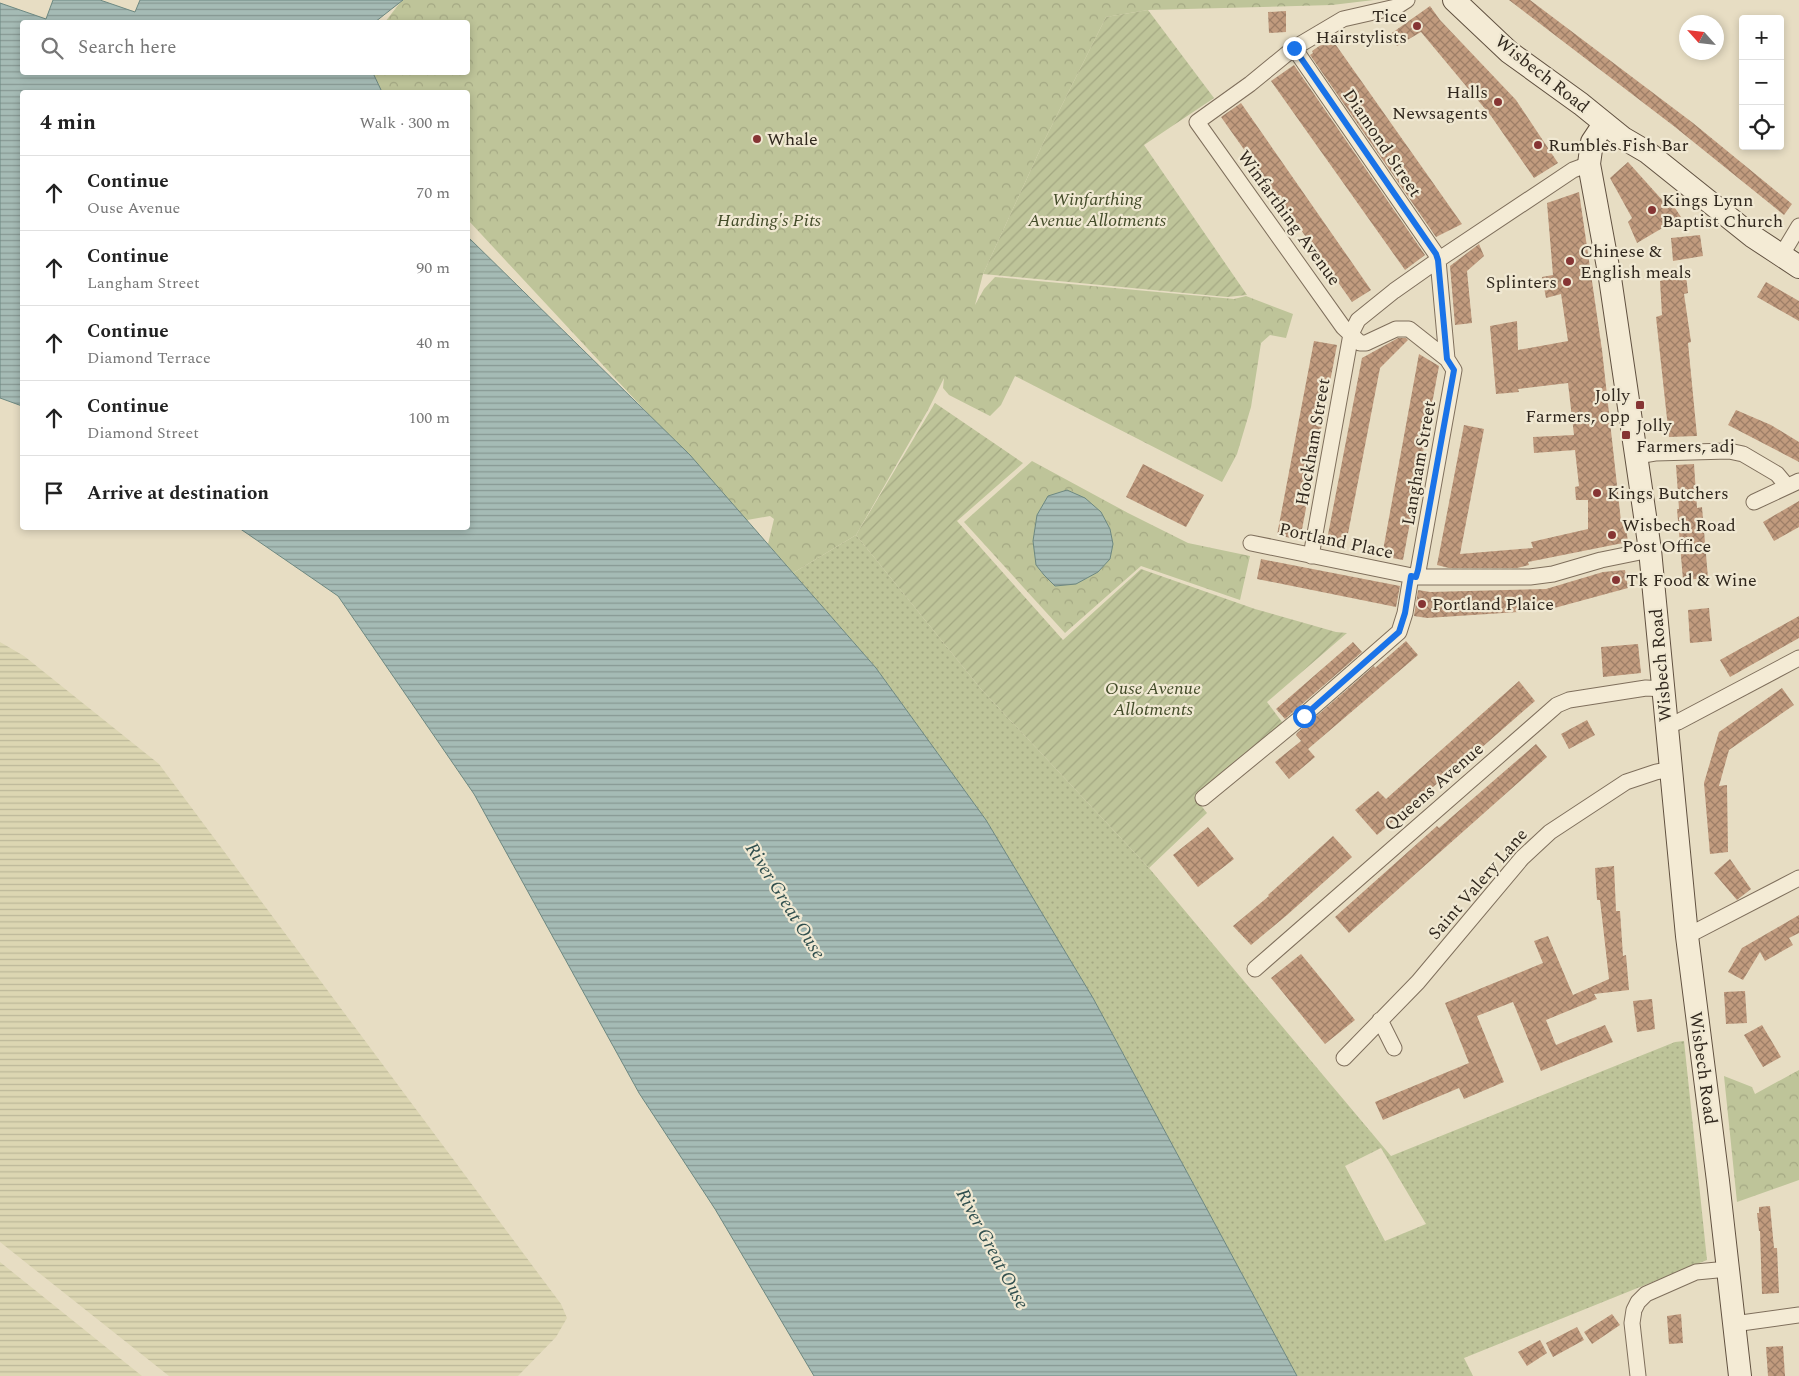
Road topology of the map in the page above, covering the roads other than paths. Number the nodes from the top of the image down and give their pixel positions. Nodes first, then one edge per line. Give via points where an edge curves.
1 (1407, 0) edge
2 (1454, 0) edge
3 (1294, 48) junction
4 (1604, 124) junction
5 (1589, 164) junction
6 (1799, 226) edge
7 (1438, 260) junction
8 (1790, 261) edge
9 (1351, 334) junction
10 (1447, 359) junction
11 (1638, 456) junction
12 (1793, 484) edge
13 (1754, 502) dead end
14 (1251, 543) dead end
15 (1650, 550) junction
16 (1311, 556) junction
17 (1414, 576) junction
18 (1799, 658) edge
19 (1664, 689) junction
20 (1666, 726) junction
21 (1672, 769) junction
22 (1203, 798) dead end
23 (1799, 878) edge
24 (1687, 936) junction
25 (1255, 969) dead end
26 (1380, 1020) junction
27 (1394, 1048) dead end
28 (1344, 1058) dead end
29 (1728, 1269) junction
30 (1799, 1316) edge
31 (1734, 1324) junction
32 (1638, 1376) edge
33 (1740, 1376) edge

1 - 3 street via 1396,7 1343,19
2 - 4 street, Wisbech Road via 1509,52
3 - 7 street, Diamond Street
3 - 9 street, Winfarthing Avenue via 1197,122
4 - 5 street, Wisbech Road via 1592,142
4 - 8 street via 1647,152 1752,236
5 - 7 street via 1573,170
5 - 11 street, Wisbech Road
6 - 8 street
7 - 9 street via 1358,320
7 - 10 street, Langham Street
9 - 10 street via 1360,343 1366,343 1396,329 1409,329
9 - 16 street, Hockham Street
10 - 17 street, Langham Street via 1454,370 1453,380
11 - 12 street via 1728,451 1743,454
11 - 15 street, Wisbech Road
12 - 13 street
14 - 16 street, Portland Place
15 - 17 street, Portland Place via 1530,577
15 - 19 street, Wisbech Road
16 - 17 street, Portland Place
17 - 22 street, Langham Street via 1399,632 1304,716
18 - 20 street
19 - 20 street, Wisbech Road
19 - 25 street, Queens Avenue via 1646,688 1569,700 1557,705
20 - 21 street, Wisbech Road
21 - 24 street, Wisbech Road
21 - 26 street, Saint Valery Lane via 1626,782 1550,832 1522,858 1418,982
23 - 24 street
24 - 29 street, Wisbech Road
26 - 27 street
26 - 28 street, Saint Valery Lane
29 - 31 street, Wisbech Road
29 - 32 street via 1696,1272 1646,1294 1638,1302 1632,1324
30 - 31 street
31 - 33 street, Wisbech Road

